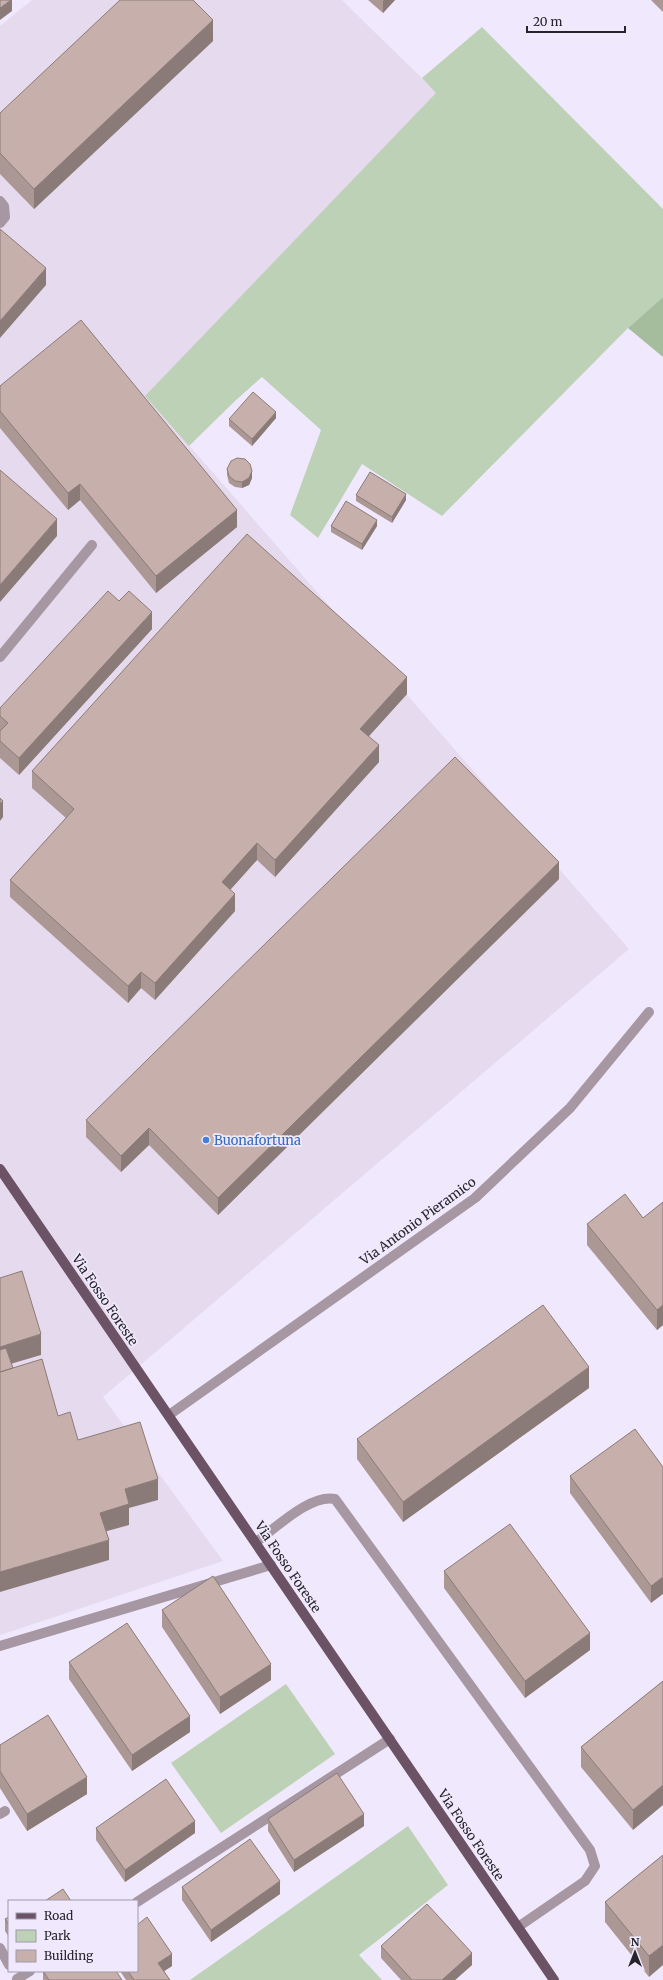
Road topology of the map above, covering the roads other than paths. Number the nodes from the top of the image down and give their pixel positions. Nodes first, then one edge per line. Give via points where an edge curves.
1 (0, 201) edge
2 (0, 222) edge
3 (92, 546) dead end
4 (0, 657) edge
5 (649, 1012) dead end
6 (0, 1170) edge
7 (169, 1416) junction
8 (256, 1542) junction
9 (271, 1565) junction
10 (0, 1646) edge
11 (390, 1740) junction
12 (138, 1901) edge
13 (518, 1927) junction
14 (0, 1948) edge
15 (8, 1963) edge
16 (28, 1972) edge
17 (15, 1977) edge
18 (554, 1980) edge

1 - 2 street via 4,206 5,217
3 - 4 street
5 - 7 street, Via Antonio Pieramico via 570,1108 475,1198
6 - 7 main road, Via Fosso Foreste
7 - 8 main road, Via Fosso Foreste
8 - 9 main road, Via Fosso Foreste
8 - 13 street via 313,1501 327,1497 335,1499 590,1850 595,1866 585,1881
9 - 10 street
9 - 11 main road, Via Fosso Foreste
11 - 12 street
11 - 13 main road, Via Fosso Foreste
13 - 18 main road, Via Fosso Foreste
14 - 15 street
16 - 17 street

